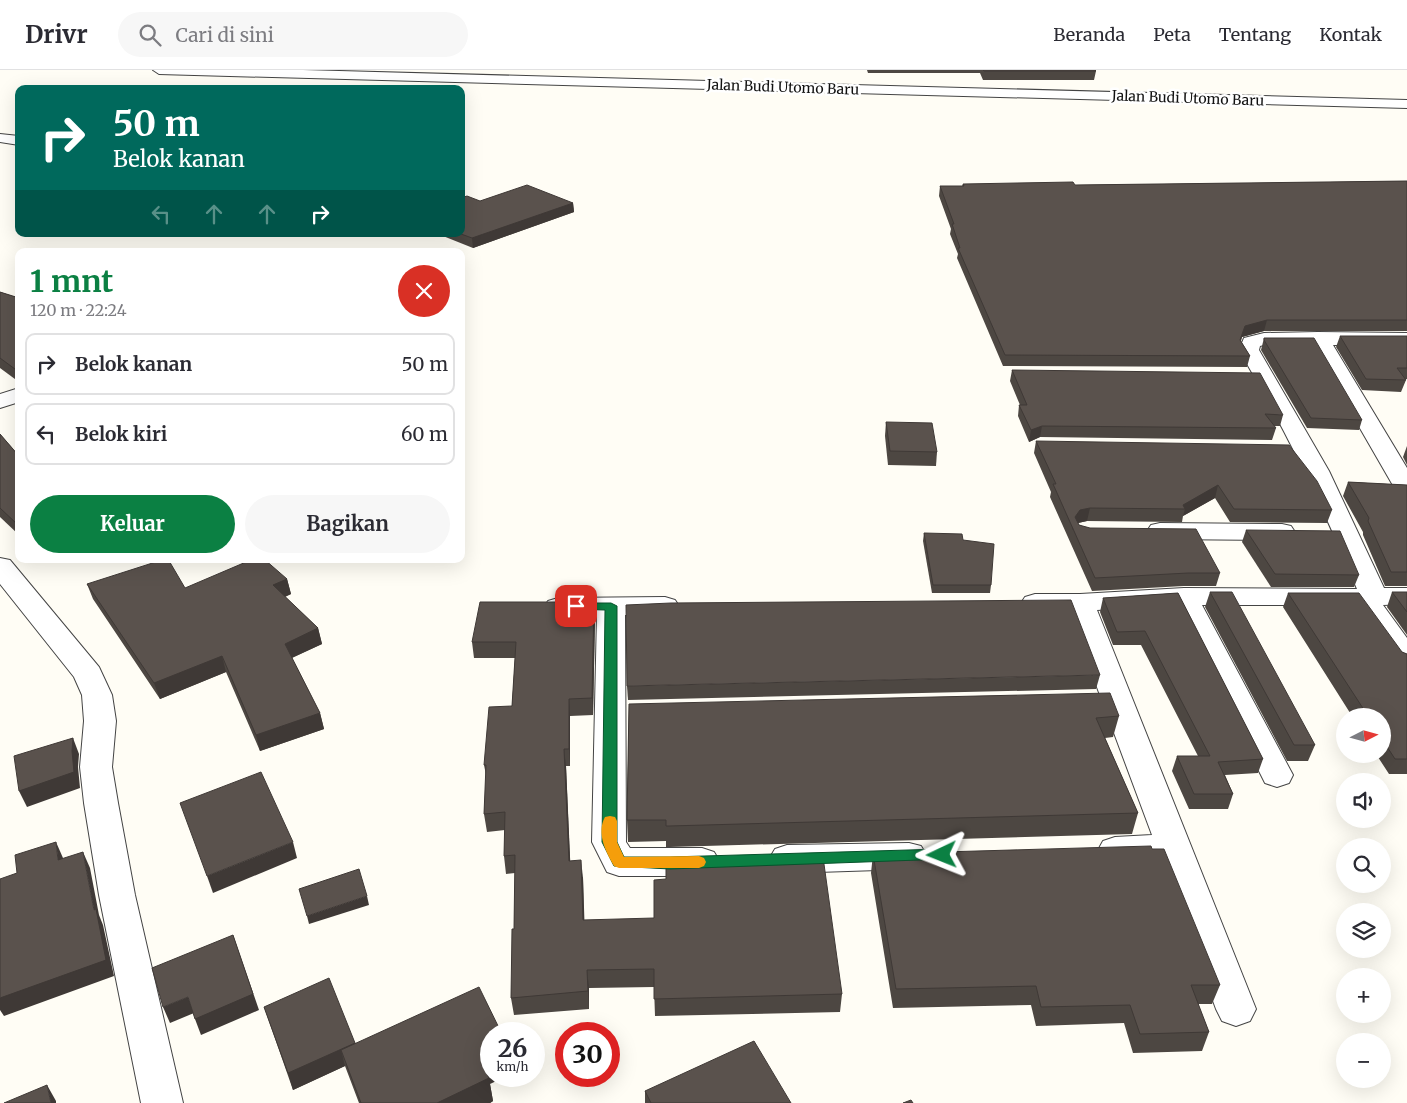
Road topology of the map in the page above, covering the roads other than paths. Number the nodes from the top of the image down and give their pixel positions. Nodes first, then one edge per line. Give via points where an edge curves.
1 (159, 70) edge
2 (1407, 104) edge
3 (0, 138) edge
4 (15, 140) edge
5 (1318, 338) junction
6 (1407, 339) edge
7 (15, 396) edge
8 (0, 401) edge
9 (1277, 448) edge
10 (1306, 449) junction
11 (1407, 489) edge
12 (1135, 531) edge
13 (1349, 533) junction
14 (0, 566) edge
15 (1184, 596) junction
16 (1407, 596) edge
17 (1369, 597) junction
18 (1080, 602) junction
19 (1010, 603) edge
20 (611, 606) junction
21 (691, 606) edge
22 (533, 607) edge
23 (1407, 659) edge
24 (1277, 775) dead end
25 (1174, 848) junction
26 (1085, 851) edge
27 (937, 855) edge
28 (1236, 1009) dead end
29 (162, 1103) edge

1 - 2 street, Jalan Budi Utomo Baru via 867,83
3 - 4 street
5 - 6 street
5 - 10 street via 1264,339 1251,342 1249,350 1255,376
5 - 11 street
7 - 8 street
9 - 10 street
10 - 13 street
12 - 13 street
13 - 17 street
14 - 29 street via 88,674 97,695 100,721 96,766 101,803 117,895
15 - 17 street
15 - 18 street
15 - 24 street
16 - 17 street
17 - 23 street
18 - 19 street
18 - 25 street via 1103,701
20 - 21 street
20 - 22 street
20 - 27 street via 625,713 609,842 619,862
25 - 26 street
25 - 28 street

